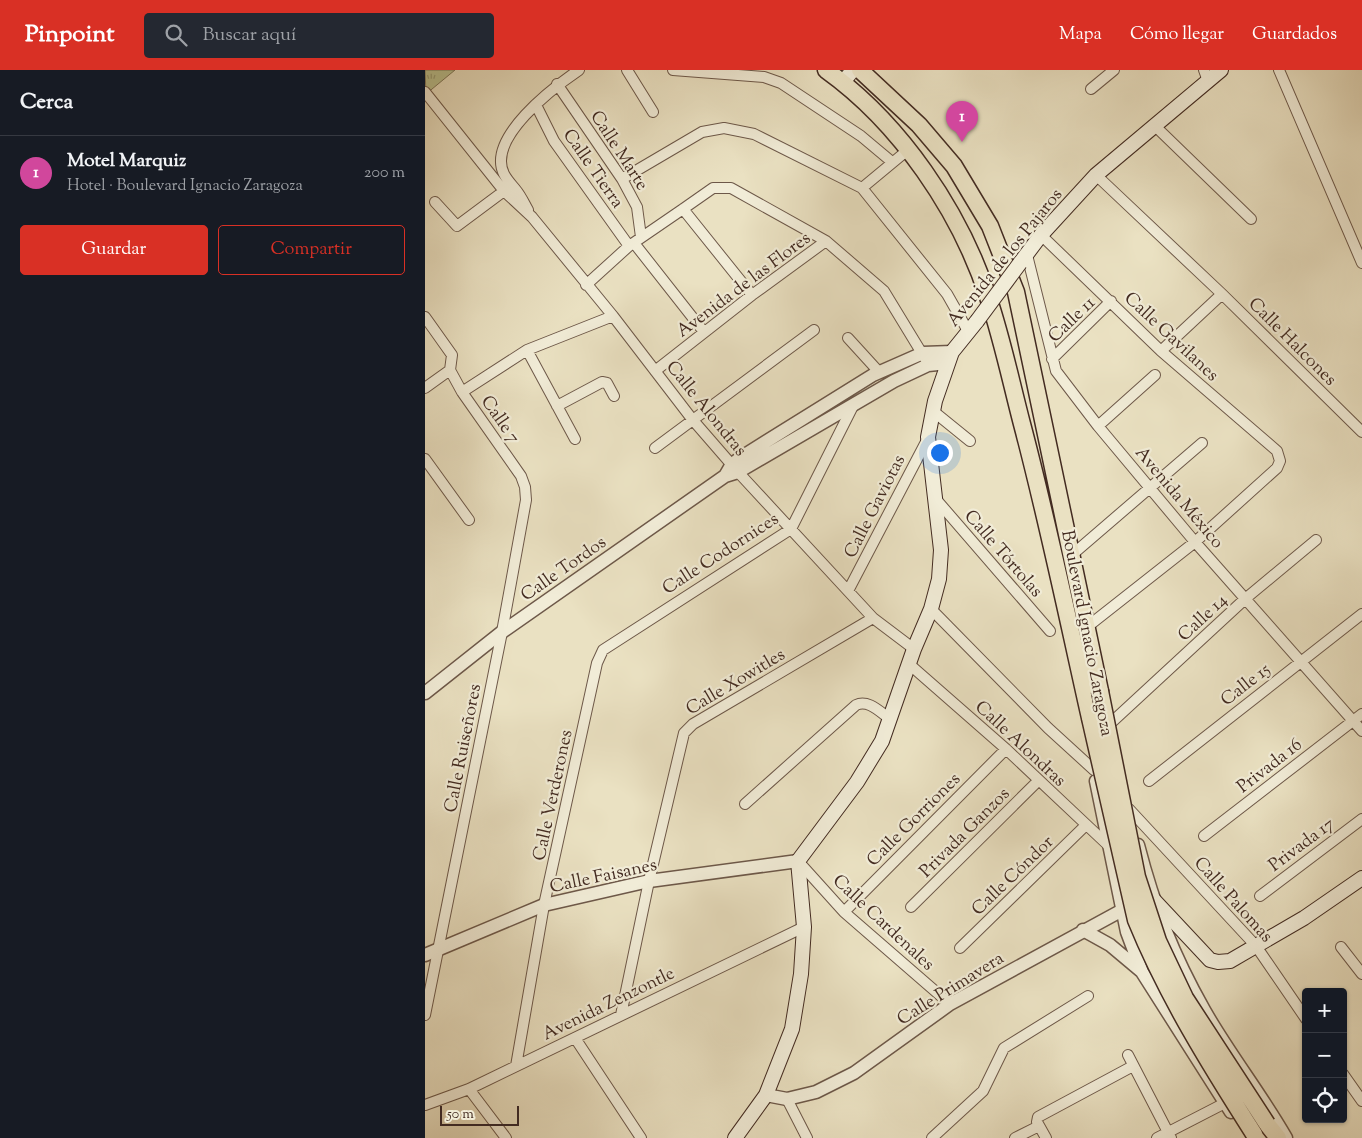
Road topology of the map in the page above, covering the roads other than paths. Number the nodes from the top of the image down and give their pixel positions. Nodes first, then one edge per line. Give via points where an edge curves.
1 (579, 70) edge
2 (627, 70) edge
3 (673, 70) edge
4 (826, 70) edge
5 (860, 70) edge
6 (1114, 70) edge
7 (1221, 70) edge
8 (1279, 70) edge
9 (848, 76) edge
10 (1206, 76) edge
11 (557, 84) junction
12 (1091, 89) dead end
13 (425, 92) edge
14 (537, 105) junction
15 (653, 112) dead end
16 (1155, 126) junction
17 (909, 149) junction
18 (893, 162) junction
19 (1096, 175) junction
20 (622, 180) junction
21 (862, 188) junction
22 (504, 191) junction
23 (435, 202) dead end
24 (683, 209) junction
25 (532, 217) junction
26 (1251, 219) dead end
27 (1041, 235) junction
28 (826, 241) junction
29 (635, 242) junction
30 (1023, 259) junction
31 (1362, 263) edge
32 (586, 285) junction
33 (1222, 294) junction
34 (752, 295) junction
35 (1111, 301) junction
36 (613, 316) junction
37 (425, 317) edge
38 (973, 326) junction
39 (814, 330) dead end
40 (704, 332) junction
41 (848, 338) dead end
42 (527, 350) junction
43 (1161, 351) junction
44 (950, 357) junction
45 (926, 359) junction
46 (1052, 359) junction
47 (450, 370) junction
48 (655, 371) junction
49 (879, 372) junction
50 (1155, 375) dead end
51 (425, 388) edge
52 (462, 392) junction
53 (614, 396) dead end
54 (854, 404) junction
55 (557, 406) junction
56 (933, 411) junction
57 (692, 419) junction
58 (1098, 426) junction
59 (1362, 432) edge
60 (928, 437) junction
61 (575, 439) dead end
62 (970, 441) dead end
63 (1202, 443) dead end
64 (655, 448) dead end
65 (425, 459) edge
66 (735, 468) junction
67 (525, 487) joint
68 (1151, 488) junction
69 (935, 497) junction
70 (469, 520) dead end
71 (791, 529) junction
72 (1317, 540) dead end
73 (1195, 542) junction
74 (1073, 554) junction
75 (848, 591) junction
76 (1245, 599) junction
77 (931, 609) junction
78 (1362, 614) edge
79 (873, 618) junction
80 (1087, 627) junction
81 (1050, 631) dead end
82 (502, 632) junction
83 (914, 649) junction
84 (1075, 649) junction
85 (603, 650) joint
86 (1092, 650) junction
87 (1300, 662) junction
88 (909, 664) junction
89 (425, 693) edge
90 (1362, 714) edge
91 (890, 719) junction
92 (1353, 721) junction
93 (1113, 722) junction
94 (1362, 731) edge
95 (1006, 749) junction
96 (1094, 770) junction
97 (1039, 780) junction
98 (1149, 781) dead end
99 (745, 804) dead end
100 (1129, 809) junction
101 (1362, 819) edge
102 (1086, 825) junction
103 (1204, 836) dead end
104 (1110, 847) junction
105 (798, 861) junction
106 (1362, 878) edge
107 (649, 882) junction
108 (1259, 896) dead end
109 (1151, 897) junction
110 (544, 905) junction
111 (911, 907) dead end
112 (1122, 910) junction
113 (844, 912) junction
114 (804, 927) junction
115 (1083, 930) junction
116 (1256, 946) junction
117 (1341, 947) dead end
118 (960, 948) dead end
119 (439, 950) junction
120 (425, 956) edge
121 (1143, 972) junction
122 (1362, 974) edge
123 (1088, 996) dead end
124 (950, 1004) junction
125 (1302, 1013) edge
126 (425, 1015) edge
127 (621, 1015) junction
128 (575, 1038) junction
129 (1128, 1055) dead end
130 (516, 1066) junction
131 (1133, 1066) junction
132 (1346, 1078) edge
133 (469, 1088) junction
134 (766, 1095) junction
135 (787, 1099) junction
136 (1362, 1101) edge
137 (1225, 1103) junction
138 (425, 1105) edge
139 (1038, 1123) junction
140 (1169, 1135) edge
141 (736, 1137) edge
142 (1254, 1137) edge
143 (506, 1138) edge
144 (641, 1138) edge
145 (807, 1138) edge
146 (932, 1138) edge
147 (1015, 1138) edge
148 (1046, 1138) edge
149 (1157, 1138) edge
150 (1278, 1138) edge
151 (1286, 1138) edge

1 - 11 street
2 - 15 street
3 - 18 street via 765,77 781,83 861,136
4 - 9 main road, Boulevard Ignacio Zaragoza
5 - 74 main road, Boulevard Ignacio Zaragoza via 919,125 954,166 990,226 1017,292
6 - 12 street
7 - 10 main road, Avenida de los Pajaros
8 - 31 street
9 - 17 main road, Boulevard Ignacio Zaragoza
10 - 16 main road, Avenida de los Pajaros
11 - 14 street
11 - 20 street, Calle Marte
13 - 22 street, Calle Alondras
14 - 25 street via 523,115 513,131 501,163 503,174
14 - 29 street, Calle Tierra via 554,141
16 - 19 main road, Avenida de los Pajaros
16 - 26 street
17 - 18 street
17 - 84 main road, Boulevard Ignacio Zaragoza via 958,225 988,296 1029,448
18 - 21 street
19 - 27 main road, Avenida de los Pajaros
19 - 33 street, Calle Halcones
20 - 21 street via 695,135 724,128 753,134
20 - 29 street, Calle Marte via 637,207
21 - 38 street
22 - 23 street via 457,226
22 - 25 street, Calle Alondras
24 - 28 street via 713,188 731,188
24 - 29 street
24 - 34 street
25 - 32 street, Calle Alondras
27 - 30 main road, Avenida de los Pajaros
27 - 35 street, Calle Gavilanes
28 - 34 street, Avenida de las Flores
28 - 45 street via 884,291
29 - 32 street
29 - 40 street, Calle Tierra
30 - 38 main road, Avenida de los Pajaros, bridge
30 - 46 street, Avenida México
32 - 36 street, Calle Alondras
33 - 43 street
33 - 59 street, Calle Halcones
34 - 40 street, Avenida de las Flores
35 - 43 street, Calle Gavilanes
35 - 46 street, Calle 11
36 - 42 street
36 - 48 street, Calle Alondras
37 - 47 street, Calle 7 via 452,355
38 - 44 main road, Avenida de los Pajaros
39 - 57 street
40 - 48 street, Avenida de las Flores
41 - 49 street
42 - 52 street
42 - 55 street
43 - 73 street, Calle Gavilanes via 1277,451 1280,461 1277,468
44 - 45 street, Calle Tordos
44 - 56 main road, Avenida de los Pajaros
45 - 49 street, Calle Tordos
45 - 54 street, Calle Tordos
46 - 58 street, Avenida México via 1056,371
47 - 51 street
47 - 52 street, Calle 7
48 - 57 street, Calle Alondras
49 - 66 street, Calle Tordos
50 - 58 street
52 - 67 street, Calle 7 via 521,476
53 - 55 street via 607,383 601,382
54 - 66 street, Calle Tordos
54 - 71 street, Calle Codornices
55 - 61 street
56 - 60 main road, Avenida de los Pajaros
56 - 62 street
57 - 64 street
57 - 66 street, Calle Alondras
58 - 68 street, Avenida México
60 - 69 main road, Avenida de los Pajaros
60 - 75 street, Calle Gaviotas
63 - 68 street
65 - 70 street
66 - 71 street, Calle Alondras
66 - 82 street, Calle Tordos
67 - 82 street, Calle Ruiseñores
68 - 73 street, Avenida México
68 - 74 street
69 - 77 main road via 941,550 939,579
69 - 81 street, Calle Tórtolas
71 - 75 street, Calle Alondras
71 - 85 street, Calle Codornices
72 - 76 street, Calle 14
73 - 76 street, Avenida México
73 - 80 street
74 - 80 main road, Boulevard Ignacio Zaragoza
75 - 79 street, Calle Alondras
76 - 87 street, Avenida México
76 - 93 street, Calle 14
77 - 83 main road
77 - 96 street
78 - 87 street, Calle 15
79 - 83 street, Calle Alondras
79 - 107 street, Calle Xowitles via 693,724 684,733
80 - 86 main road, Boulevard Ignacio Zaragoza
82 - 89 street, Calle Tordos
82 - 119 street, Calle Ruiseñores
83 - 88 main road
84 - 96 street, Boulevard Ignacio Zaragoza via 1076,677
84 - 142 main road, bridge via 1136,920 1181,1015
85 - 110 street, Calle Verderones via 597,663
86 - 93 street, Boulevard Ignacio Zaragoza via 1103,674
86 - 150 main road, bridge via 1137,877 1157,941 1185,998
87 - 92 street, Avenida México
87 - 98 street, Calle 15
88 - 91 main road
88 - 95 street, Calle Alondras
90 - 92 street, Privada 16
91 - 99 street via 867,704 855,705
91 - 105 main road via 882,741 857,782
92 - 94 street, Avenida México
92 - 103 street, Privada 16
93 - 100 street, Boulevard Ignacio Zaragoza
95 - 97 street, Calle Alondras
95 - 113 street, Calle Gorriones
96 - 104 street, Boulevard Ignacio Zaragoza
97 - 102 street, Calle Alondras
97 - 111 street, Privada Ganzos
100 - 109 street, Boulevard Ignacio Zaragoza
100 - 116 street, Calle Palomas
101 - 108 street, Privada 17
102 - 104 street, Calle Alondras
102 - 118 street, Calle Cóndor
104 - 112 street, Boulevard Ignacio Zaragoza
105 - 107 street, Calle Faisanes
105 - 113 street, Calle Cardenales
105 - 114 main road
106 - 116 main road
107 - 110 street, Calle Faisanes
107 - 127 street, Calle Xowitles
109 - 112 street, Calle Primavera
109 - 116 main road via 1210,960 1229,961
109 - 151 street, Boulevard Ignacio Zaragoza via 1165,934 1204,1011
110 - 119 street, Calle Faisanes
110 - 130 street, Calle Verderones
112 - 115 street, Calle Primavera
112 - 121 street, Boulevard Ignacio Zaragoza
113 - 124 street, Calle Cardenales
114 - 127 street, Avenida Zenzontle
114 - 134 main road via 801,974 792,1029
115 - 121 street via 1109,945
115 - 124 street, Calle Primavera
116 - 125 street, Calle Palomas
117 - 122 street
119 - 120 street, Calle Faisanes
119 - 126 street, Calle Ruiseñores
121 - 137 street, Boulevard Ignacio Zaragoza
123 - 146 street via 1004,1048 983,1091
124 - 135 street, Calle Primavera via 853,1073 816,1092
127 - 128 street, Avenida Zenzontle
128 - 130 street, Avenida Zenzontle
128 - 144 street
129 - 131 street
130 - 133 street, Avenida Zenzontle
131 - 139 street
131 - 140 street
132 - 136 street
133 - 138 street, Avenida Zenzontle
133 - 143 street
134 - 135 street, Calle Primavera
134 - 141 main road
135 - 145 street
137 - 140 street
137 - 142 street, Boulevard Ignacio Zaragoza
139 - 147 street
139 - 148 street
140 - 149 street

